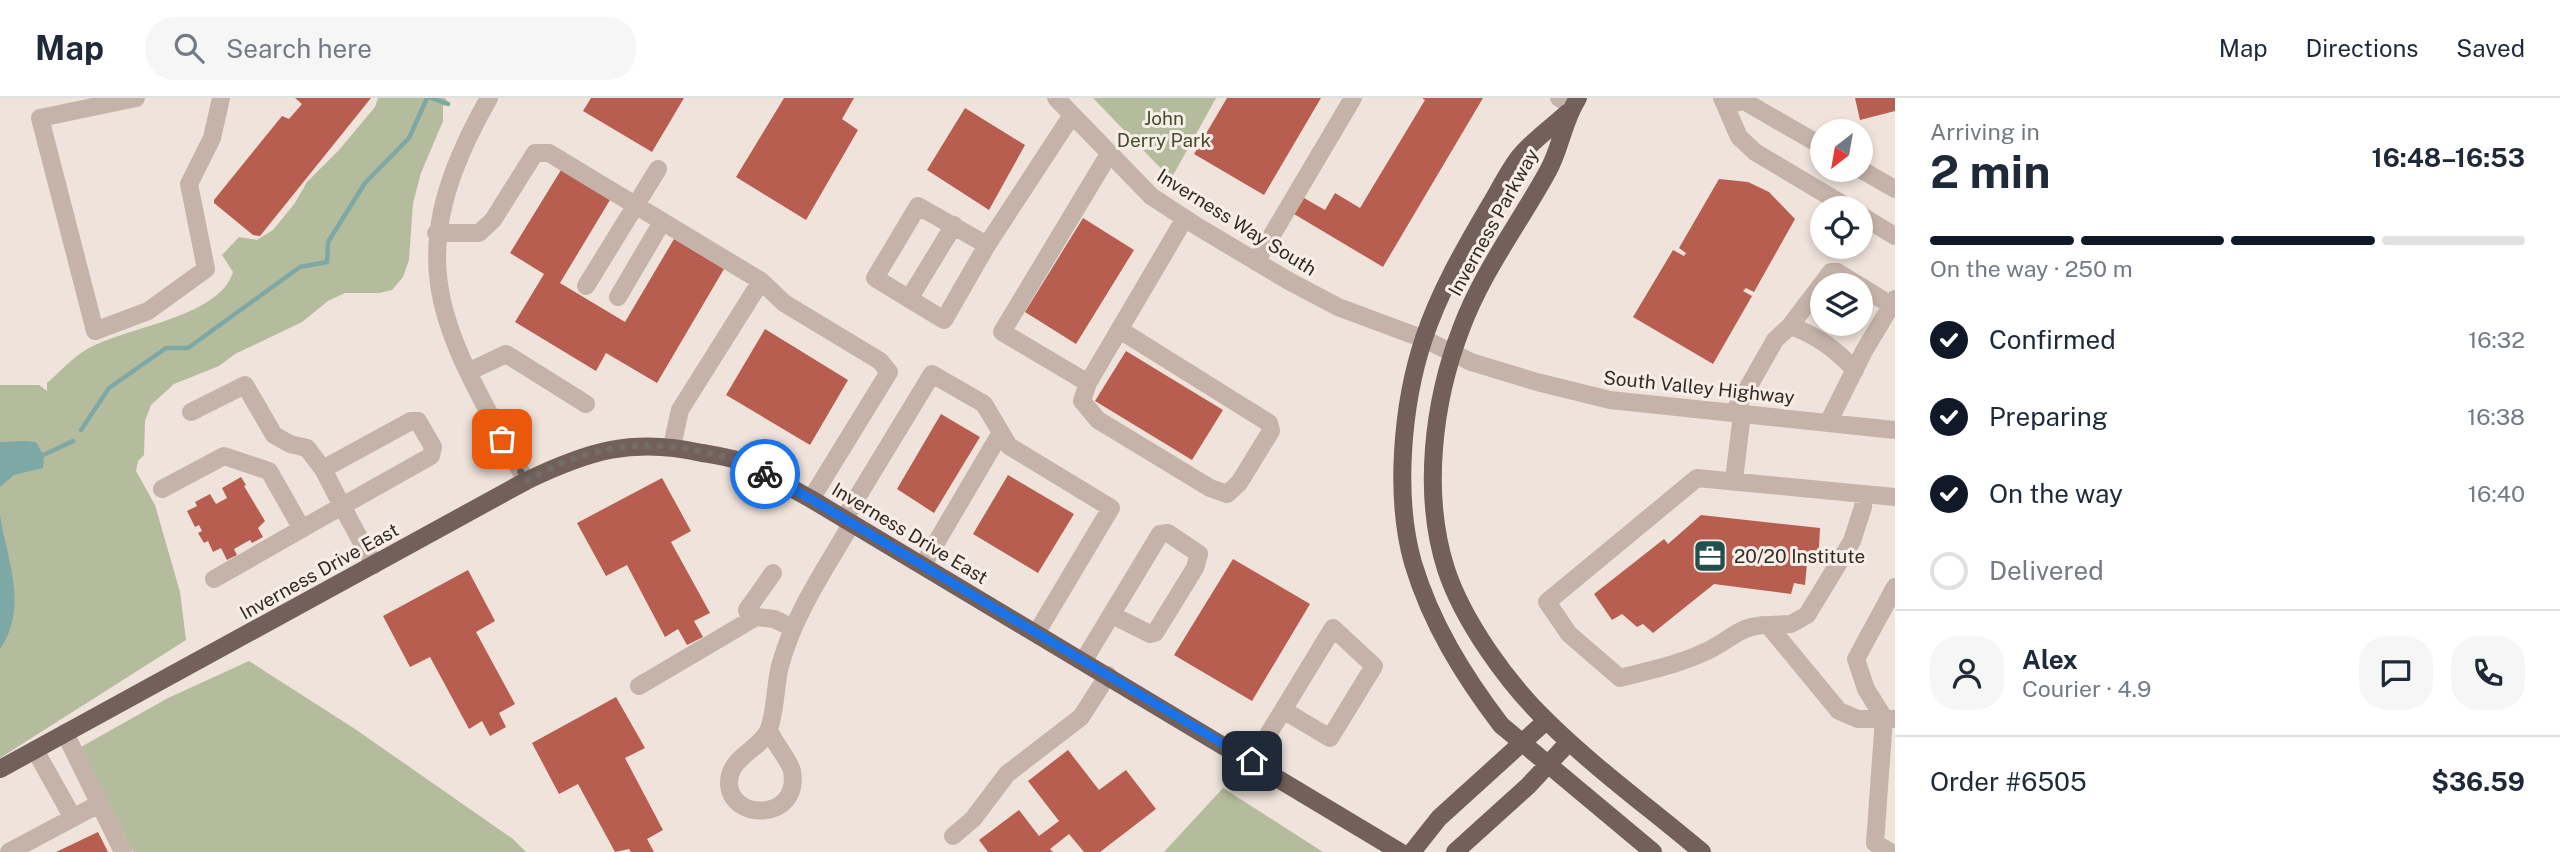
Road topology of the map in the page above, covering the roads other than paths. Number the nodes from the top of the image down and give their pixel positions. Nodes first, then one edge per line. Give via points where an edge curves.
1 (136, 98) edge
2 (221, 98) edge
3 (489, 98) edge
4 (1056, 98) edge
5 (1353, 98) edge
6 (1723, 101) edge
7 (1570, 103) edge
8 (1076, 114) junction
9 (1810, 139) edge
10 (1109, 154) junction
11 (658, 169) dead end
12 (1873, 176) edge
13 (1895, 189) edge
14 (1829, 196) edge
15 (635, 205) junction
16 (1185, 218) junction
17 (662, 222) junction
18 (1873, 223) edge
19 (954, 225) junction
20 (436, 233) junction
21 (1895, 236) edge
22 (987, 245) junction
23 (1256, 262) junction
24 (761, 281) junction
25 (586, 286) dead end
26 (1873, 293) edge
27 (618, 297) dead end
28 (909, 299) junction
29 (1810, 299) edge
30 (1893, 302) edge
31 (1790, 326) junction
32 (1120, 330) junction
33 (1424, 338) junction
34 (1452, 353) junction
35 (1855, 370) junction
36 (468, 372) junction
37 (1088, 383) junction
38 (586, 404) dead end
39 (191, 412) dead end
40 (1738, 413) junction
41 (1828, 423) junction
42 (1895, 430) edge
43 (1000, 434) junction
44 (672, 446) junction
45 (323, 469) junction
46 (1734, 480) junction
47 (526, 481) junction
48 (162, 489) dead end
49 (1863, 495) junction
50 (1895, 496) edge
51 (811, 499) junction
52 (342, 506) junction
53 (848, 521) junction
54 (302, 529) junction
55 (374, 565) junction
56 (923, 565) junction
57 (773, 573) dead end
58 (214, 579) dead end
59 (1895, 587) edge
60 (1112, 615) junction
61 (751, 619) junction
62 (1768, 625) junction
63 (793, 628) junction
64 (1037, 632) junction
65 (1084, 660) junction
66 (1108, 675) junction
67 (639, 686) dead end
68 (1283, 710) junction
69 (1890, 719) edge
70 (1546, 721) junction
71 (769, 730) junction
72 (65, 733) junction
73 (1569, 742) junction
74 (1524, 743) junction
75 (35, 750) junction
76 (1252, 761) junction
77 (1549, 765) junction
78 (0, 769) edge
79 (99, 804) junction
80 (73, 818) junction
81 (953, 836) dead end
82 (9, 852) edge
83 (123, 852) edge
84 (1400, 852) edge
85 (1412, 852) edge
86 (1455, 852) edge
87 (1653, 852) edge
88 (1702, 852) edge
89 (1890, 852) edge

1 - 2 street via 40,118 95,331 148,312 206,269 189,184 212,138
3 - 20 street via 458,157
4 - 8 street, Inverness Way South
5 - 23 street
6 - 9 street via 1744,101
6 - 14 street via 1739,137 1755,152
7 - 33 main road, Inverness Parkway via 1521,155 1458,259
7 - 34 main road, Inverness Parkway via 1549,169 1486,274
8 - 10 street, Inverness Way South
8 - 22 street
10 - 16 street, Inverness Way South via 1151,195
10 - 37 street via 1002,332
11 - 15 street
12 - 13 street
15 - 17 street
15 - 20 street via 549,153 535,153 494,220 479,233
15 - 25 street
16 - 23 street, Inverness Way South
16 - 32 street
17 - 24 street
17 - 27 street
18 - 21 street
19 - 22 street
19 - 28 street
19 - 28 street via 918,205 875,278
20 - 36 street via 442,312
22 - 28 street via 944,320
23 - 33 street, Inverness Way South via 1338,307
24 - 44 street via 680,410
24 - 51 street via 784,303 880,361 888,372
26 - 30 street
29 - 31 street
30 - 35 street
31 - 35 street via 1837,351
31 - 40 street via 1774,340
32 - 37 street
32 - 37 street via 1269,423 1271,431 1239,483 1227,494 1098,421 1082,401
33 - 34 street, South Valley Highway
33 - 74 main road, Inverness Parkway via 1402,465 1405,527 1413,563 1435,624 1473,687 1501,724
34 - 40 street, South Valley Highway via 1600,398
34 - 70 main road, Inverness Parkway via 1434,461 1435,518 1446,569 1483,642
35 - 41 street
36 - 38 street via 506,354
36 - 47 street
39 - 45 street via 246,385 274,435 307,448
40 - 41 street, South Valley Highway
40 - 46 street
41 - 42 street, South Valley Highway
43 - 53 street via 984,404 932,374
43 - 56 street
43 - 64 street via 1009,446 1111,508
44 - 47 main road, Inverness Drive East via 604,450 569,460
44 - 51 main road, Inverness Drive East via 740,461
45 - 52 street
45 - 52 street via 411,421 418,421 433,447 431,456
46 - 49 street
46 - 62 street via 1697,478 1547,602 1569,634 1620,678 1710,650 1751,625
47 - 55 main road, Inverness Drive East
48 - 54 street via 225,456 269,471
49 - 50 street
49 - 62 street via 1852,541 1807,615 1791,624
51 - 53 main road, Inverness Drive East
52 - 54 street
52 - 55 street
53 - 56 main road, Inverness Drive East
53 - 63 street
54 - 58 street
55 - 72 main road, Inverness Drive East
56 - 64 main road, Inverness Drive East
57 - 61 street via 747,610
59 - 69 street via 1856,659 1866,690
60 - 60 street via 1160,534 1168,533 1199,554 1155,633
60 - 65 street
61 - 63 street via 774,619
61 - 67 street
62 - 69 street via 1833,706 1853,718
63 - 71 street via 780,666
64 - 65 main road, Inverness Drive East
65 - 66 main road, Inverness Drive East
66 - 76 main road, Inverness Drive East
66 - 81 street via 1080,717 1007,774 973,819
68 - 68 street via 1333,628 1374,666 1330,738
68 - 76 street
69 - 89 street via 1875,843
70 - 73 main road, Inverness Parkway
70 - 74 main road
71 - 71 street via 734,763 729,780 741,805 754,811 777,809 793,789 792,769
72 - 75 main road, Inverness Drive East
72 - 79 street
73 - 77 main road
73 - 88 main road, Inverness Parkway
74 - 77 main road, Inverness Parkway
74 - 85 main road via 1439,818
75 - 78 main road, Inverness Drive East
75 - 80 street
76 - 84 main road, Inverness Drive East
77 - 86 main road
77 - 87 main road, Inverness Parkway
79 - 80 street
79 - 83 street
80 - 82 street

